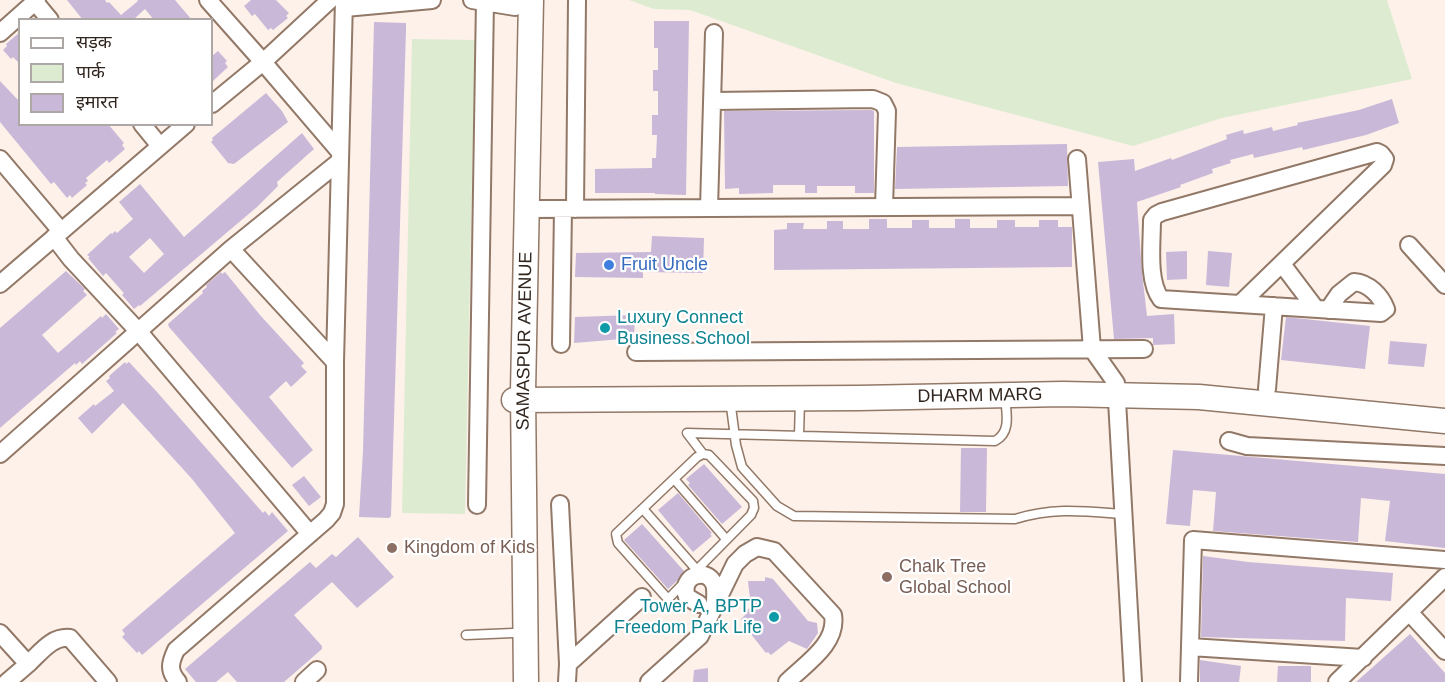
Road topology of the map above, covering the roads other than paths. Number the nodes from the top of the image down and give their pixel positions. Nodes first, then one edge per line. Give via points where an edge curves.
1 (208, 0) edge
2 (432, 0) edge
3 (577, 0) edge
4 (36, 1) edge
5 (481, 1) edge
6 (520, 2) edge
7 (340, 3) edge
8 (49, 18) edge
9 (0, 33) edge
10 (714, 33) dead end
11 (263, 62) junction
12 (712, 101) junction
13 (213, 103) edge
14 (144, 126) edge
15 (184, 126) edge
16 (160, 146) junction
17 (340, 157) junction
18 (0, 159) edge
19 (1077, 159) dead end
20 (1080, 206) junction
21 (884, 207) junction
22 (709, 208) junction
23 (526, 209) junction
24 (569, 209) junction
25 (58, 234) junction
26 (1409, 245) dead end
27 (231, 249) junction
28 (1282, 264) junction
29 (0, 284) edge
30 (1445, 285) edge
31 (1240, 304) junction
32 (1274, 306) junction
33 (139, 332) junction
34 (561, 344) dead end
35 (1144, 349) dead end
36 (1092, 350) junction
37 (636, 352) dead end
38 (335, 362) junction
39 (1267, 389) junction
40 (1117, 390) junction
41 (519, 393) junction
42 (1005, 396) junction
43 (730, 399) junction
44 (800, 399) junction
45 (1445, 408) edge
46 (1445, 421) edge
47 (735, 434) junction
48 (799, 436) junction
49 (1229, 441) dead end
50 (0, 454) edge
51 (703, 454) junction
52 (1445, 456) edge
53 (674, 479) junction
54 (560, 504) dead end
55 (477, 505) dead end
56 (643, 509) junction
57 (1122, 514) junction
58 (310, 534) junction
59 (726, 539) junction
60 (1445, 560) edge
61 (696, 569) junction
62 (1445, 577) edge
63 (642, 597) dead end
64 (1409, 612) junction
65 (0, 633) edge
66 (513, 633) junction
67 (466, 635) dead end
68 (1190, 647) junction
69 (1445, 651) edge
70 (1363, 658) junction
71 (28, 663) junction
72 (568, 664) junction
73 (317, 670) dead end
74 (7, 682) edge
75 (108, 682) edge
76 (178, 682) edge
77 (304, 682) edge
78 (513, 682) edge
79 (526, 682) edge
80 (567, 682) edge
81 (649, 682) edge
82 (787, 682) edge
83 (1133, 682) edge
84 (1189, 682) edge
85 (1337, 682) edge

1 - 11 street
2 - 7 street
3 - 24 street
4 - 8 street
4 - 9 street
5 - 6 street
5 - 55 street
6 - 23 main road, SAMASPUR AVENUE
6 - 41 main road, SAMASPUR AVENUE
7 - 11 street
7 - 17 street
10 - 12 street
11 - 13 street
11 - 17 street
12 - 21 street via 873,99 883,103 887,111
12 - 22 street
14 - 16 street
15 - 16 street
16 - 25 street
17 - 27 street
17 - 38 street
18 - 25 street
19 - 20 street
20 - 21 street
20 - 36 street
21 - 22 street
22 - 24 street
23 - 24 street
23 - 41 main road, SAMASPUR AVENUE
24 - 34 street
25 - 29 street
25 - 33 street via 71,259
26 - 30 street
27 - 33 street
27 - 38 street
28 - 31 street
28 - 31 street via 1383,165 1381,154 1156,215 1152,220 1153,282 1161,299
28 - 32 street via 1322,309
31 - 32 street
32 - 39 street
33 - 50 street
33 - 58 street
35 - 36 street
36 - 37 street
36 - 40 street
38 - 58 street via 335,504 332,513
39 - 40 main road, DHARM MARG
39 - 45 main road, DHARM MARG
40 - 41 main road, DHARM MARG
40 - 42 main road, DHARM MARG
40 - 46 main road, DHARM MARG
40 - 57 street
41 - 43 main road, DHARM MARG
41 - 66 main road, SAMASPUR AVENUE
41 - 79 main road, SAMASPUR AVENUE
42 - 44 main road, DHARM MARG
42 - 48 lane via 1007,426 1005,434 995,441
43 - 44 main road, DHARM MARG
43 - 47 lane
44 - 48 lane
47 - 48 lane
47 - 51 lane via 687,433
47 - 57 lane via 742,467 777,506 794,516 1016,519 1059,510
49 - 52 street via 1247,446
51 - 53 lane
51 - 59 lane via 753,501 751,515
53 - 56 lane
53 - 59 lane
54 - 72 street
56 - 61 lane
56 - 61 lane via 616,534 618,543 668,599
57 - 83 street
58 - 76 street via 176,650 170,664 172,676
59 - 61 lane
60 - 68 street via 1193,540
62 - 64 street
63 - 72 street
64 - 69 street
64 - 70 street
65 - 71 street
66 - 67 lane
66 - 78 main road, SAMASPUR AVENUE
68 - 70 street
68 - 84 street
70 - 85 street
71 - 74 street
71 - 75 street via 54,640 70,639
72 - 80 street
73 - 77 street
81 - 82 street via 700,636 707,605 740,559 757,547 774,551 833,615 828,641

